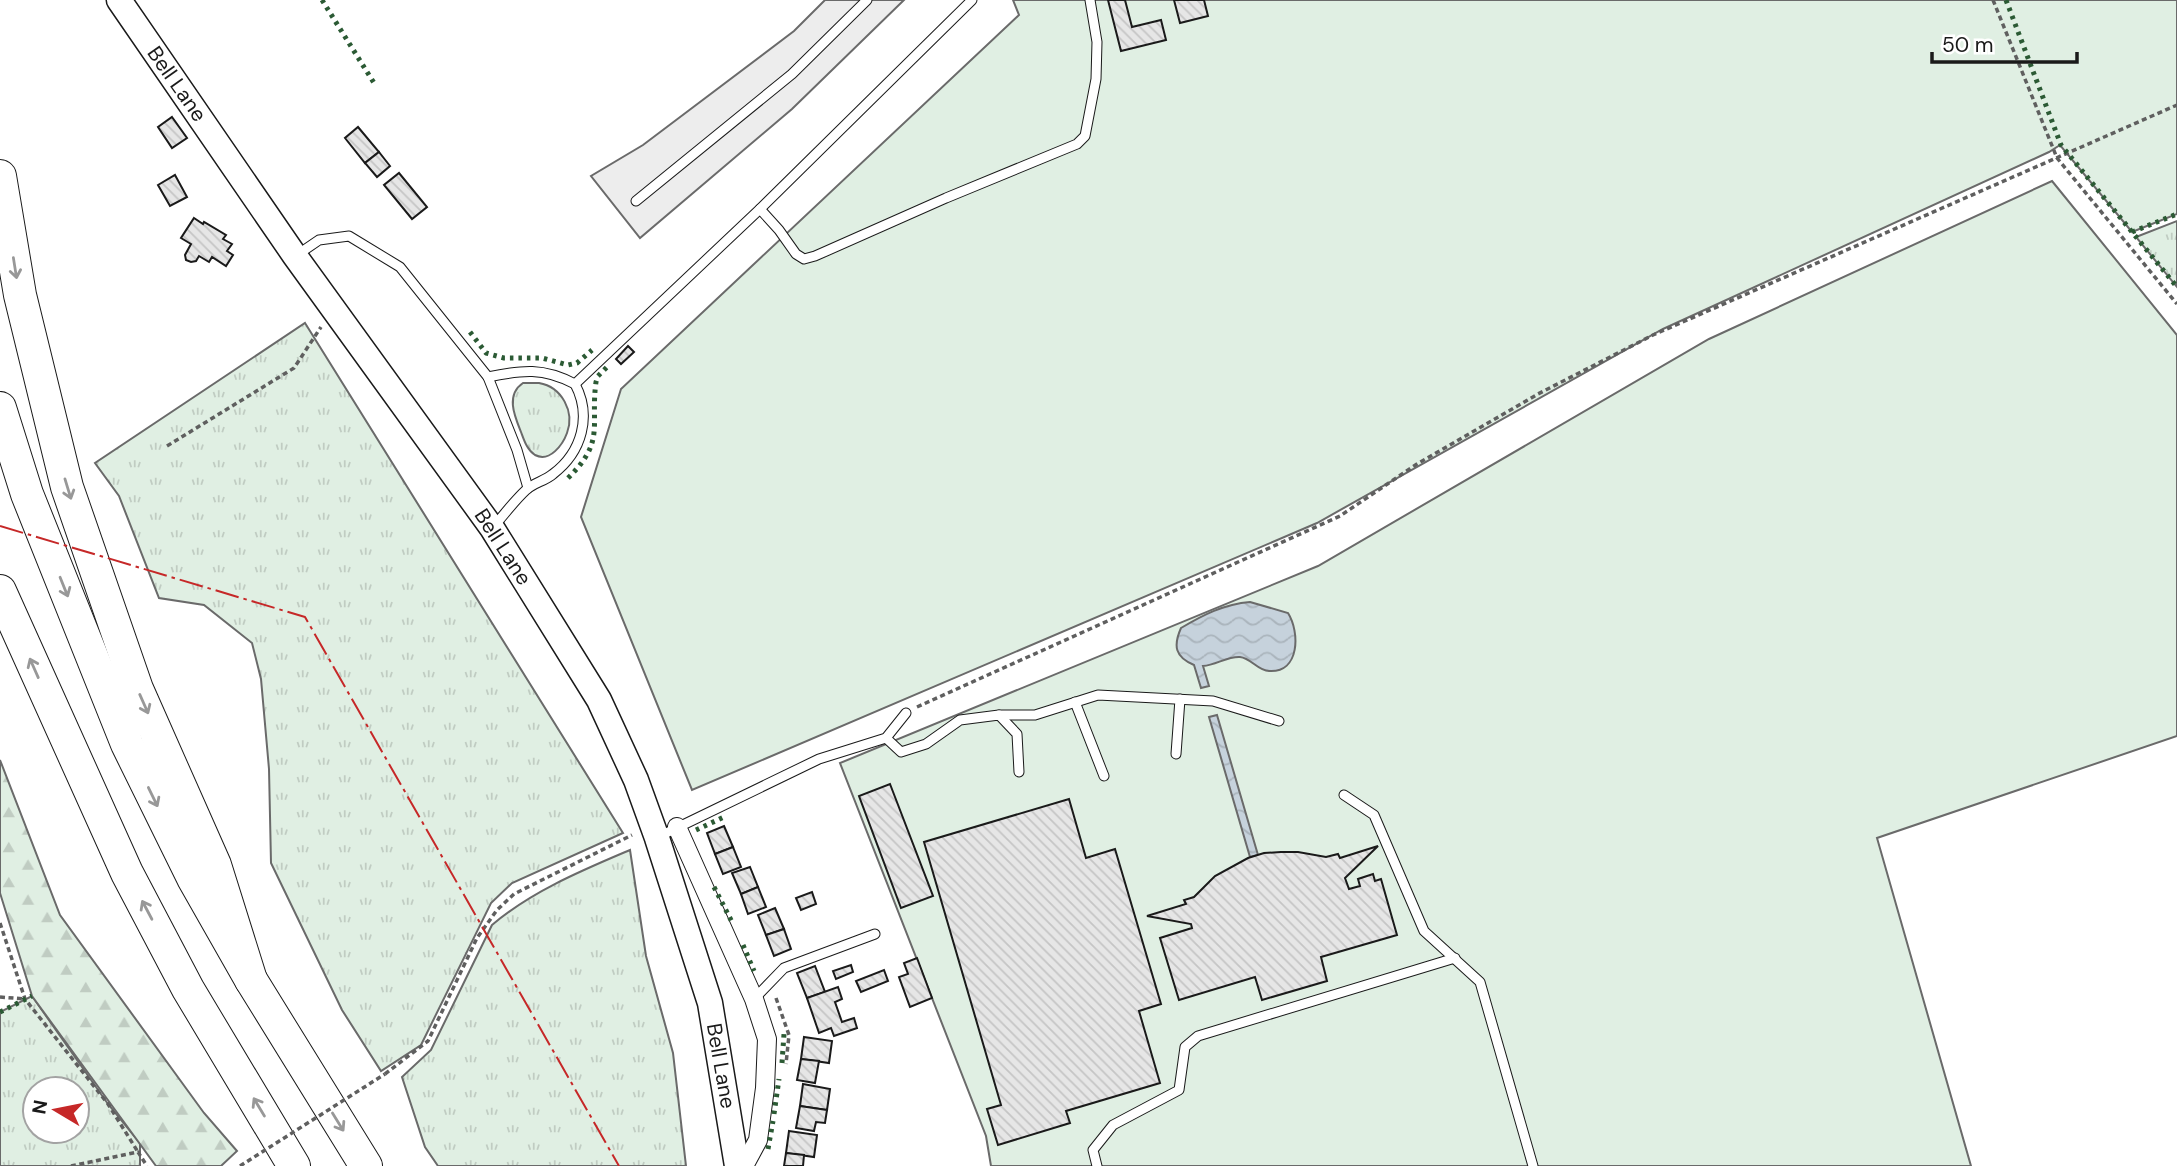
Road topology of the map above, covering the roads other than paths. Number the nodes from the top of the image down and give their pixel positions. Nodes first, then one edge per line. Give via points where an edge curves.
1 (119, 0) edge
2 (867, 0) edge
3 (972, 0) edge
4 (1090, 0) edge
5 (0, 177) edge
6 (636, 201) dead end
7 (760, 209) junction
8 (295, 256) junction
9 (488, 377) junction
10 (575, 384) junction
11 (0, 408) edge
12 (528, 488) junction
13 (492, 528) junction
14 (0, 591) edge
15 (1181, 699) junction
16 (1075, 702) junction
17 (906, 713) road end
18 (999, 715) junction
19 (1279, 721) dead end
20 (886, 738) junction
21 (1177, 754) dead end
22 (1019, 772) dead end
23 (1104, 776) dead end
24 (1344, 795) dead end
25 (667, 833) junction
26 (875, 934) dead end
27 (1455, 958) junction
28 (251, 980) junction
29 (754, 999) junction
30 (294, 1166) edge
31 (366, 1166) edge
32 (737, 1166) edge
33 (744, 1166) edge
34 (1097, 1166) edge
35 (1532, 1166) edge

1 - 8 main road, Bell Lane
2 - 6 lane via 792,74
3 - 7 lane
4 - 7 lane via 1097,42 1096,79 1084,136 1077,144 804,259
5 -> 28 highway via 20,295 66,487 137,689 215,865
7 - 10 lane
8 - 9 lane via 319,240 349,236 400,267
8 - 13 main road, Bell Lane
9 - 10 lane via 519,370 556,374
9 - 12 lane
10 - 12 lane via 583,411 578,445 552,476
11 -> 28 highway via 27,494 127,744 193,878
12 - 13 lane
13 - 25 main road, Bell Lane via 599,700
30 -> 14 highway via 188,989 127,873
15 - 16 lane via 1098,695
15 - 19 lane via 1213,701
15 - 21 lane
16 - 18 lane via 1035,715
16 - 23 lane
17 - 20 lane
18 - 20 lane via 960,720 926,744 901,752
18 - 22 lane via 1017,734
20 - 25 lane via 819,759
24 - 27 lane via 1374,815 1424,930
25 - 29 street
25 - 32 main road, Bell Lane via 710,1003
26 - 29 lane via 784,968
27 - 34 lane via 1198,1036 1185,1047 1179,1090 1113,1125 1093,1150
27 - 35 lane via 1480,982
28 -> 31 highway
29 - 33 street via 767,1039 765,1088 758,1140

